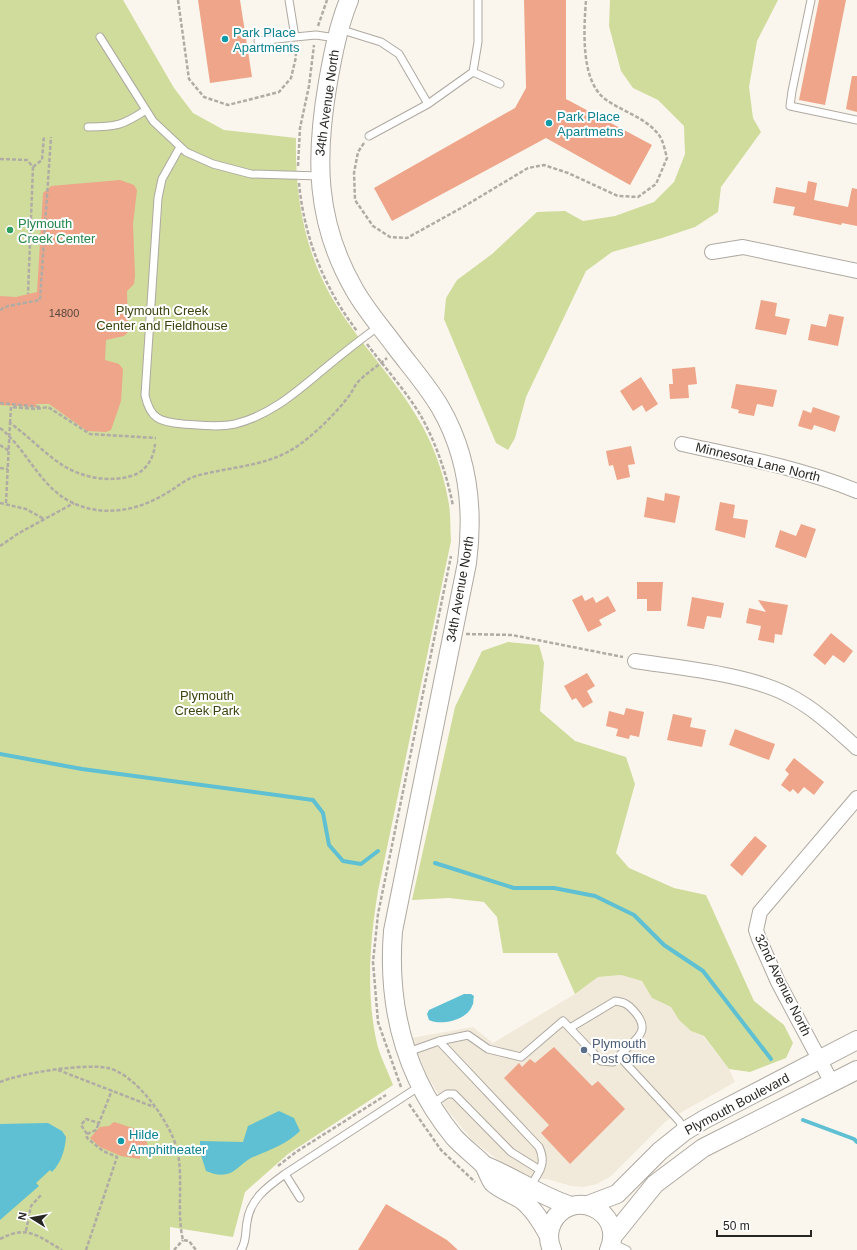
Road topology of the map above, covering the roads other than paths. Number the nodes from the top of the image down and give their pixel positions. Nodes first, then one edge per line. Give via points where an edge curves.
1 (289, 0) edge
2 (349, 0) edge
3 (478, 0) edge
4 (811, 0) edge
5 (338, 34) junction
6 (100, 37) dead end
7 (294, 37) junction
8 (258, 41) dead end
9 (472, 72) junction
10 (500, 84) dead end
11 (428, 104) junction
12 (146, 110) junction
13 (857, 120) edge
14 (88, 127) dead end
15 (369, 136) road end
16 (180, 147) junction
17 (320, 176) junction
18 (712, 252) dead end
19 (857, 271) edge
20 (380, 325) junction
21 (682, 444) dead end
22 (857, 491) edge
23 (635, 661) road end
24 (857, 748) edge
25 (857, 798) edge
26 (570, 1028) junction
27 (857, 1040) edge
28 (438, 1041) junction
29 (406, 1052) junction
30 (619, 1056) junction
31 (819, 1058) junction
32 (857, 1070) edge
33 (832, 1083) junction
34 (422, 1086) junction
35 (432, 1104) junction
36 (685, 1131) junction
37 (484, 1165) junction
38 (540, 1170) junction
39 (285, 1174) junction
40 (529, 1189) junction
41 (300, 1198) dead end
42 (579, 1206) junction
43 (550, 1245) edge
44 (615, 1245) edge
45 (241, 1250) edge

1 - 7 lane
2 - 5 street, 34th Avenue North
3 - 9 lane via 478,42
4 - 13 lane via 790,106
5 - 7 lane
5 - 11 lane via 381,42 399,54
5 - 17 street, 34th Avenue North via 320,137
6 - 12 lane
7 - 8 lane
9 - 10 lane
9 - 11 lane
11 - 15 lane
12 - 14 lane via 123,124
12 - 16 lane via 153,121
16 - 17 lane via 213,164 251,174
16 - 20 lane via 162,179 158,198 145,395 147,406 153,416 166,422 215,426 256,418 276,407
17 - 20 street, 34th Avenue North via 326,225 332,244 354,290
18 - 19 street via 743,247
20 - 29 street, 34th Avenue North via 432,395 450,428 464,467 471,520 467,563 393,931 392,987 395,1012
21 - 22 street, Minnesota Lane North via 783,466 822,477
23 - 24 street via 739,678 782,692 811,708
25 - 31 street, 32nd Avenue North via 760,912 756,920 759,939 778,982
26 - 28 lane via 563,1021 521,1056 488,1049 468,1035
26 - 30 lane via 601,1061 613,1062
26 - 30 lane via 615,1001 627,1003 644,1025 642,1032
27 - 31 street, Plymouth Boulevard
28 - 29 lane
28 - 38 lane via 539,1147 543,1156
29 - 34 street, 34th Avenue North
30 - 36 lane via 679,1121
31 - 33 street, 32nd Avenue North
31 - 36 street, Plymouth Boulevard
32 - 33 street, Plymouth Boulevard
33 - 44 street, Plymouth Boulevard via 703,1148 687,1159 655,1184
34 - 35 street, 34th Avenue North
34 - 39 lane
35 - 37 street, 34th Avenue North via 455,1138
35 - 38 lane via 447,1094 454,1094 511,1152
36 - 42 street, Plymouth Boulevard via 660,1151 617,1194
37 - 40 street, 34th Avenue North
37 - 43 street, 34th Avenue North via 493,1183 522,1201 532,1211
38 - 40 lane
39 - 41 lane
39 - 45 lane via 265,1188 255,1200 249,1212
40 - 42 street, 34th Avenue North
42 - 43 street, Plymouth Boulevard via 561,1212 555,1218 550,1227
42 - 44 street, 34th Avenue North via 597,1209 606,1216 611,1225

